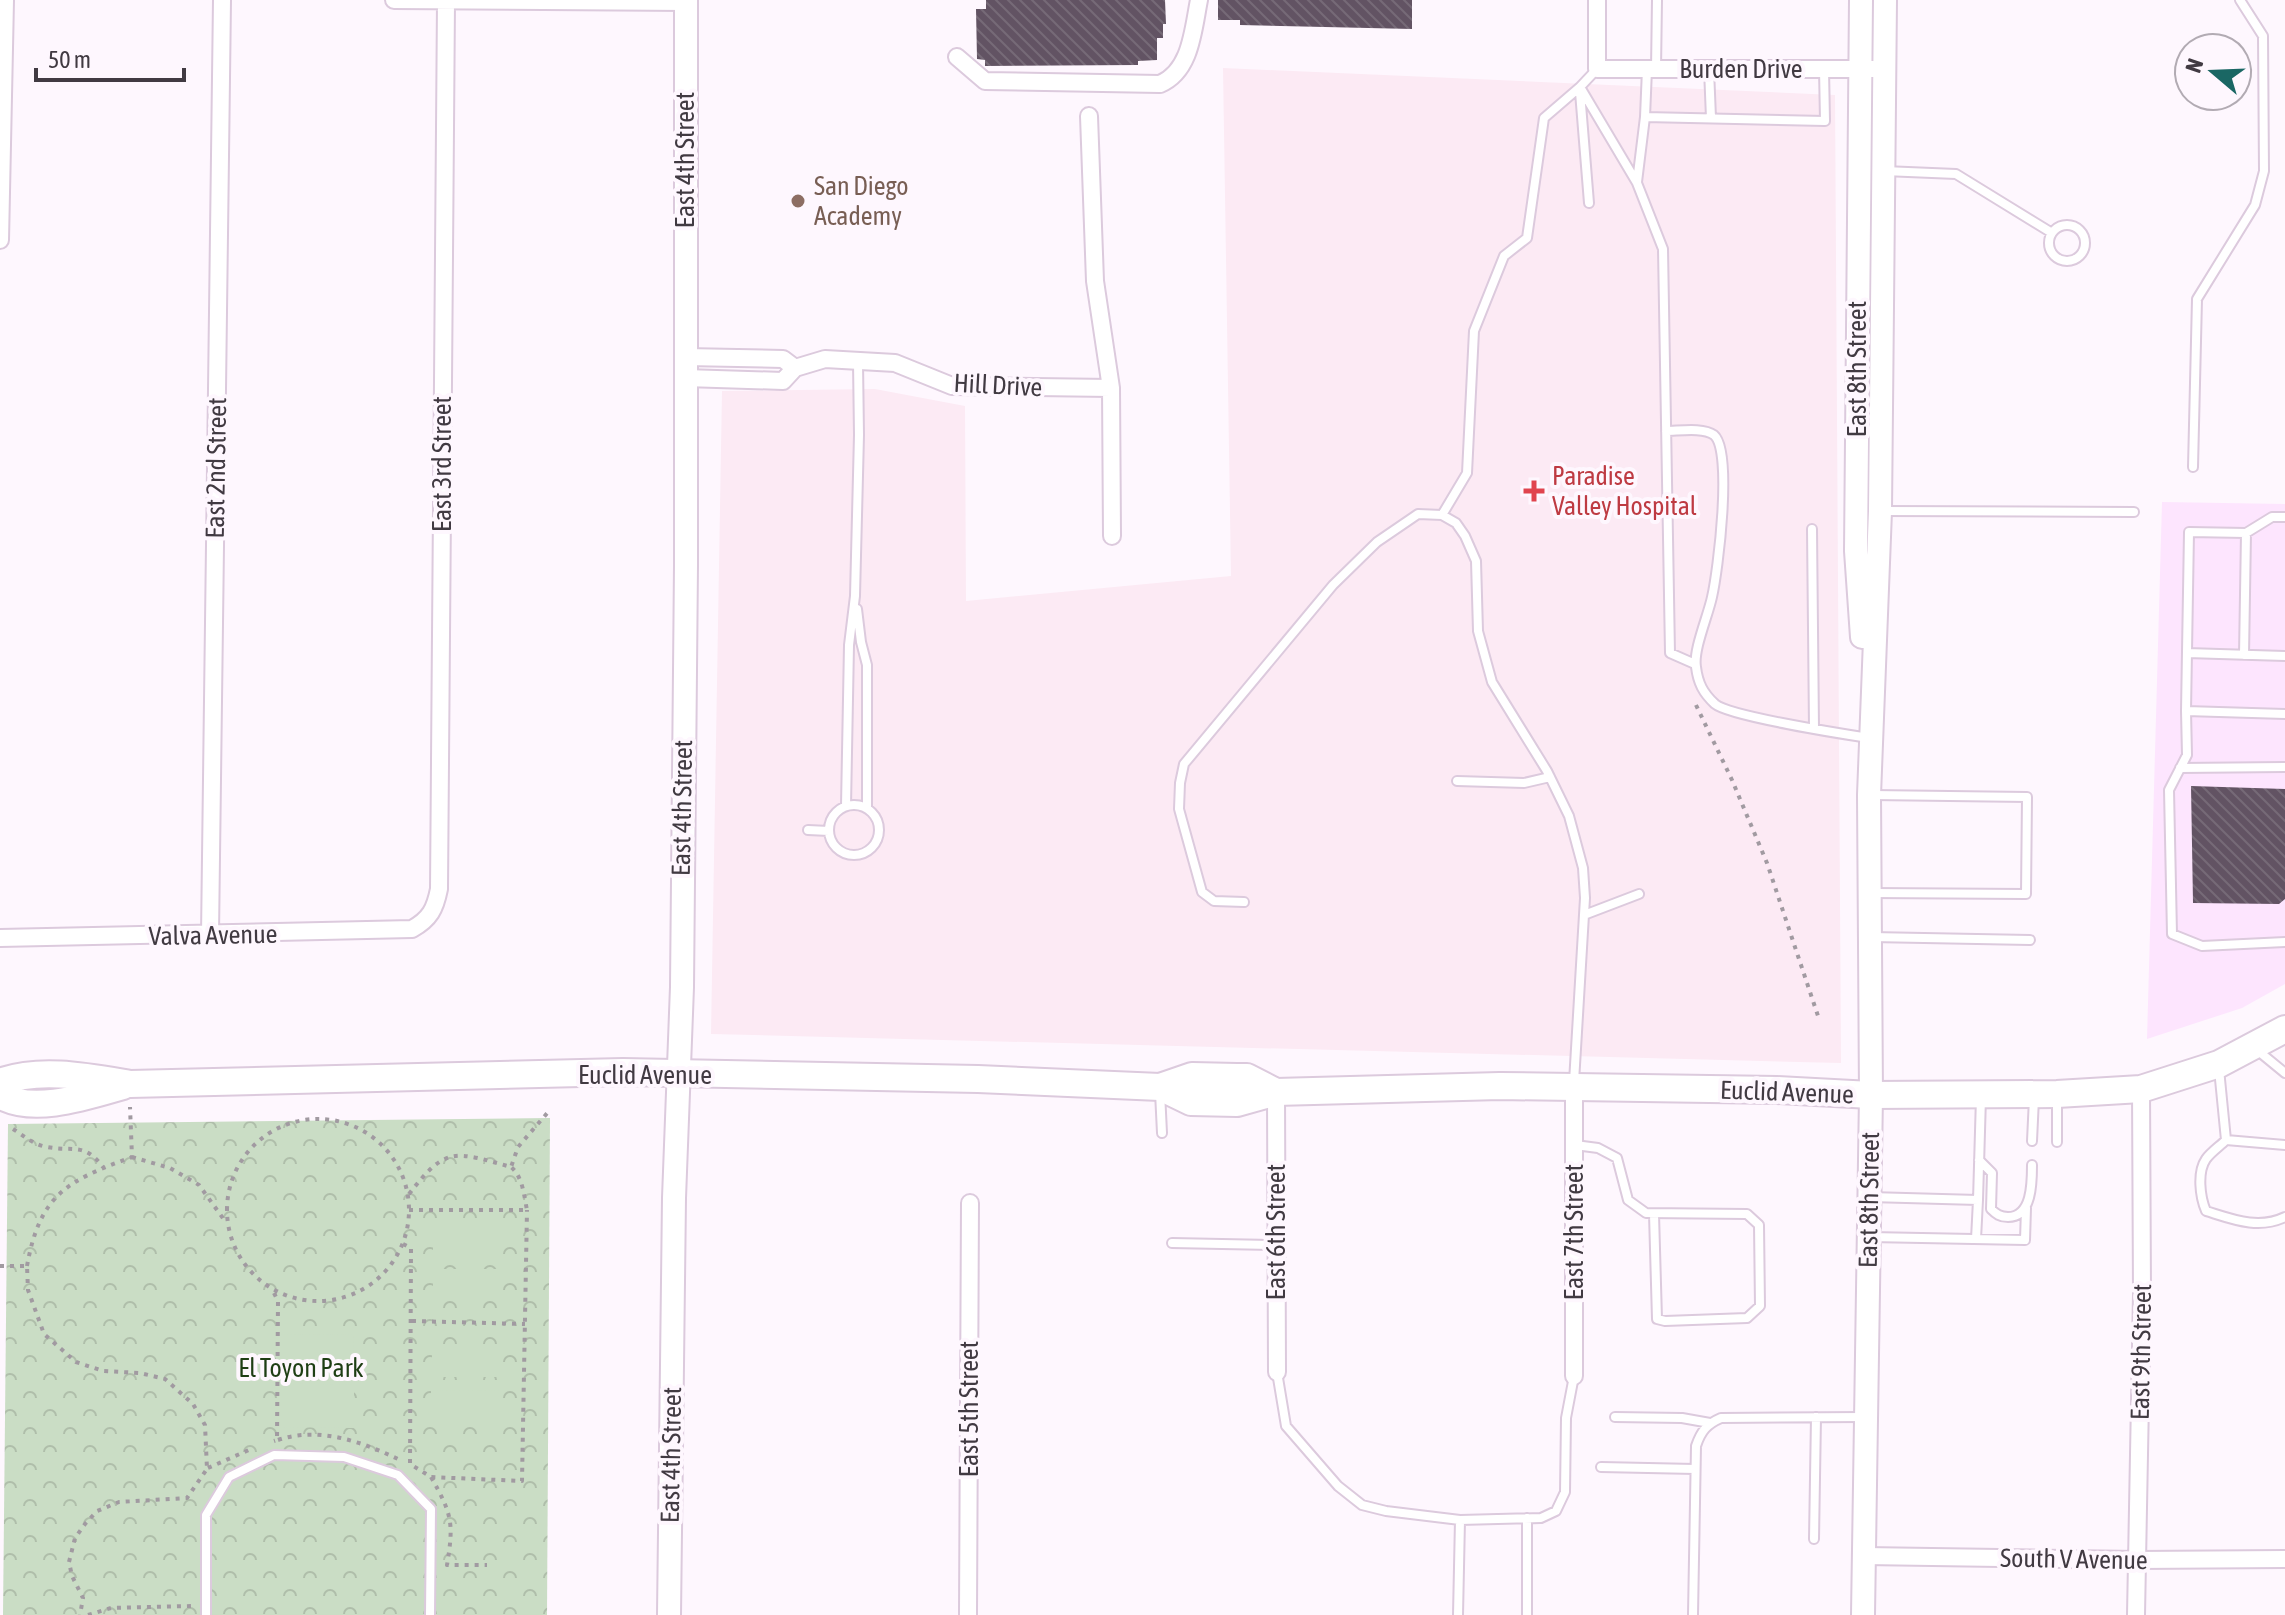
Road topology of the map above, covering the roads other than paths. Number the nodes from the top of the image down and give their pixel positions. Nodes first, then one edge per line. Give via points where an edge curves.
1 (222, 0) edge
2 (394, 0) edge
3 (1199, 0) edge
4 (1597, 0) edge
5 (1657, 0) edge
6 (1861, 0) edge
7 (1885, 0) edge
8 (2240, 0) edge
9 (3, 1) edge
10 (686, 1) edge
11 (446, 2) junction
12 (957, 57) dead end
13 (1597, 69) junction
14 (1651, 69) junction
15 (1709, 69) junction
16 (1824, 69) junction
17 (1860, 69) junction
18 (1884, 69) junction
19 (1580, 87) junction
20 (1089, 116) dead end
21 (1645, 117) junction
22 (1711, 118) junction
23 (1883, 171) junction
24 (1637, 183) junction
25 (1589, 203) dead end
26 (2052, 233) junction
27 (0, 240) edge
28 (858, 361) junction
29 (685, 367) junction
30 (1111, 388) junction
31 (1666, 431) junction
32 (2193, 467) dead end
33 (1880, 511) junction
34 (2134, 512) dead end
35 (1442, 515) junction
36 (2285, 517) edge
37 (1812, 529) dead end
38 (2246, 533) junction
39 (1112, 536) dead end
40 (855, 596) junction
41 (2187, 653) junction
42 (2244, 655) junction
43 (2285, 656) edge
44 (1695, 664) junction
45 (2186, 711) junction
46 (2285, 714) edge
47 (1814, 729) junction
48 (1870, 738) junction
49 (2285, 767) edge
50 (2180, 768) junction
51 (1550, 777) junction
52 (1457, 781) dead end
53 (1869, 795) junction
54 (846, 806) junction
55 (867, 807) junction
56 (808, 830) dead end
57 (829, 831) junction
58 (1870, 893) junction
59 (1639, 894) dead end
60 (1244, 902) dead end
61 (1584, 915) junction
62 (424, 922) joint
63 (210, 935) junction
64 (1871, 937) junction
65 (0, 938) edge
66 (2030, 940) dead end
67 (2285, 942) edge
68 (2285, 1029) edge
69 (2253, 1047) junction
70 (2219, 1064) junction
71 (2285, 1073) edge
72 (680, 1074) junction
73 (0, 1082) edge
74 (130, 1084) junction
75 (1160, 1087) junction
76 (1574, 1087) junction
77 (2141, 1089) junction
78 (1276, 1092) junction
79 (0, 1095) edge
80 (1871, 1095) junction
81 (2046, 1095) junction
82 (1981, 1096) junction
83 (1162, 1133) dead end
84 (2226, 1140) junction
85 (2032, 1141) dead end
86 (2057, 1142) dead end
87 (1574, 1145) junction
88 (2285, 1145) edge
89 (1979, 1160) junction
90 (2032, 1165) dead end
91 (1869, 1197) junction
92 (1978, 1200) junction
93 (970, 1203) dead end
94 (2026, 1208) junction
95 (1654, 1214) junction
96 (2285, 1217) edge
97 (1869, 1237) junction
98 (1976, 1239) junction
99 (1172, 1243) dead end
100 (1276, 1245) junction
101 (1277, 1372) joint
102 (1574, 1376) joint
103 (1615, 1417) dead end
104 (1816, 1417) junction
105 (1866, 1417) junction
106 (1710, 1423) junction
107 (1601, 1467) dead end
108 (1695, 1469) junction
109 (1527, 1518) junction
110 (1460, 1520) junction
111 (1814, 1539) dead end
112 (1864, 1556) junction
113 (2285, 1559) edge
114 (2137, 1560) junction
115 (206, 1611) edge
116 (430, 1615) edge
117 (669, 1615) edge
118 (968, 1615) edge
119 (1458, 1615) edge
120 (1527, 1615) edge
121 (1693, 1615) edge
122 (1863, 1615) edge
123 (2136, 1615) edge

1 - 63 street, East 2nd Street
2 - 11 street
3 - 12 street via 1188,52 1174,78 1160,84 985,81
4 - 13 street
5 - 14 lane
6 - 17 main road, East 8th Street
7 - 18 main road, East 8th Street
8 - 32 lane via 2263,36 2264,171 2255,205 2197,299
9 - 27 street
10 - 11 street
10 - 29 main road, East 4th Street
11 - 62 street, East 3rd Street via 439,889 436,908
13 - 14 street, Burden Drive
13 - 19 lane
14 - 15 street, Burden Drive
14 - 21 lane
15 - 16 street, Burden Drive
15 - 22 lane
16 - 17 street, Burden Drive
16 - 22 lane via 1825,121
17 - 18 street, Burden Drive
17 - 48 main road, East 8th Street via 1856,551
18 - 23 main road, East 8th Street
19 - 24 lane
19 - 25 lane
19 - 35 lane via 1544,118 1527,238 1504,256 1474,331 1467,473
20 - 30 street via 1095,281
21 - 22 lane
21 - 24 lane
23 - 26 lane via 1956,174
23 - 33 main road, East 8th Street
24 - 31 lane via 1663,249
26 - 26 lane via 2051,249 2058,258 2074,259 2083,251 2085,239 2079,229 2061,226
28 - 29 street, Hill Drive via 825,359 795,368 783,381
28 - 30 street, Hill Drive via 895,363 952,386
28 - 40 lane
29 - 72 main road, East 4th Street
30 - 39 street
31 - 44 lane via 1670,653
31 - 44 lane via 1705,431 1722,449 1722,530
33 - 34 lane
33 - 48 main road, East 8th Street
35 - 51 lane via 1456,523 1476,561 1478,631 1492,682
35 - 60 lane via 1418,514 1377,542 1333,585 1184,764 1179,809 1202,892 1214,901
36 - 38 lane via 2272,517
37 - 47 lane
38 - 41 lane via 2189,532
38 - 42 lane
40 - 54 lane
40 - 55 lane via 867,665
41 - 42 lane
41 - 45 lane
42 - 43 lane
44 - 47 lane via 1701,689 1718,707
45 - 46 lane
45 - 50 lane via 2187,755
47 - 48 lane
48 - 53 main road, East 8th Street
49 - 50 lane
50 - 67 lane via 2169,790 2172,934 2202,946
51 - 52 lane via 1524,783
51 - 61 lane via 1569,816 1583,868
53 - 58 main road, East 8th Street
53 - 58 lane via 2027,797 2026,894
54 - 55 lane
54 - 57 lane via 833,817
55 - 57 lane via 879,826 871,849 847,854 833,844
56 - 57 lane
58 - 64 main road, East 8th Street
59 - 61 lane
61 - 76 lane
62 - 63 street, Valva Avenue via 412,929
63 - 65 street, Valva Avenue
64 - 66 lane
64 - 80 main road, East 8th Street
68 - 69 main road, Euclid Avenue
69 - 70 main road, Euclid Avenue
69 - 71 lane
70 - 77 main road, Euclid Avenue
70 - 84 lane
72 - 74 main road, Euclid Avenue
72 - 75 main road, Euclid Avenue
72 - 117 main road, East 4th Street
73 - 74 main road, Euclid Avenue via 15,1076 74,1075
74 - 79 main road, Euclid Avenue via 69,1101 12,1103
75 - 78 main road, Euclid Avenue via 1192,1076 1247,1077
75 - 83 lane
76 - 78 main road, Euclid Avenue
76 - 80 main road, Euclid Avenue
76 - 87 street, East 7th Street
77 - 81 main road, Euclid Avenue
77 - 114 street, East 9th Street
78 - 100 street, East 6th Street
80 - 82 main road, Euclid Avenue
80 - 91 main road, East 8th Street
81 - 82 main road, Euclid Avenue
81 - 85 lane
81 - 86 lane
82 - 89 lane
84 - 88 lane
84 - 96 lane via 2204,1161 2206,1211 2245,1224
87 - 95 lane via 1598,1148 1617,1158 1628,1200
87 - 102 street, East 7th Street
89 - 92 lane
89 - 94 lane via 1992,1173 1991,1209 2006,1218
90 - 94 lane
91 - 92 lane
91 - 97 main road, East 8th Street
92 - 98 lane
93 - 118 street, East 5th Street
94 - 98 lane via 2025,1240
95 - 95 lane via 1747,1214 1755,1219 1760,1306 1754,1314 1657,1319
97 - 98 lane
97 - 105 main road, East 8th Street
99 - 100 lane
100 - 101 street, East 6th Street
101 - 110 lane via 1286,1426 1338,1486 1362,1505
102 - 109 lane via 1566,1418 1565,1492 1556,1511
103 - 106 lane
104 - 105 lane
104 - 106 lane via 1737,1417
104 - 111 lane
105 - 112 main road, East 8th Street
106 - 108 lane via 1696,1446
107 - 108 lane
108 - 121 lane
109 - 110 lane
109 - 120 lane
110 - 119 lane
112 - 114 street, South V Avenue
112 - 122 main road, East 8th Street
113 - 114 street, South V Avenue
114 - 123 street, East 9th Street
115 - 116 lane via 206,1515 229,1477 274,1455 344,1457 398,1475 431,1509

